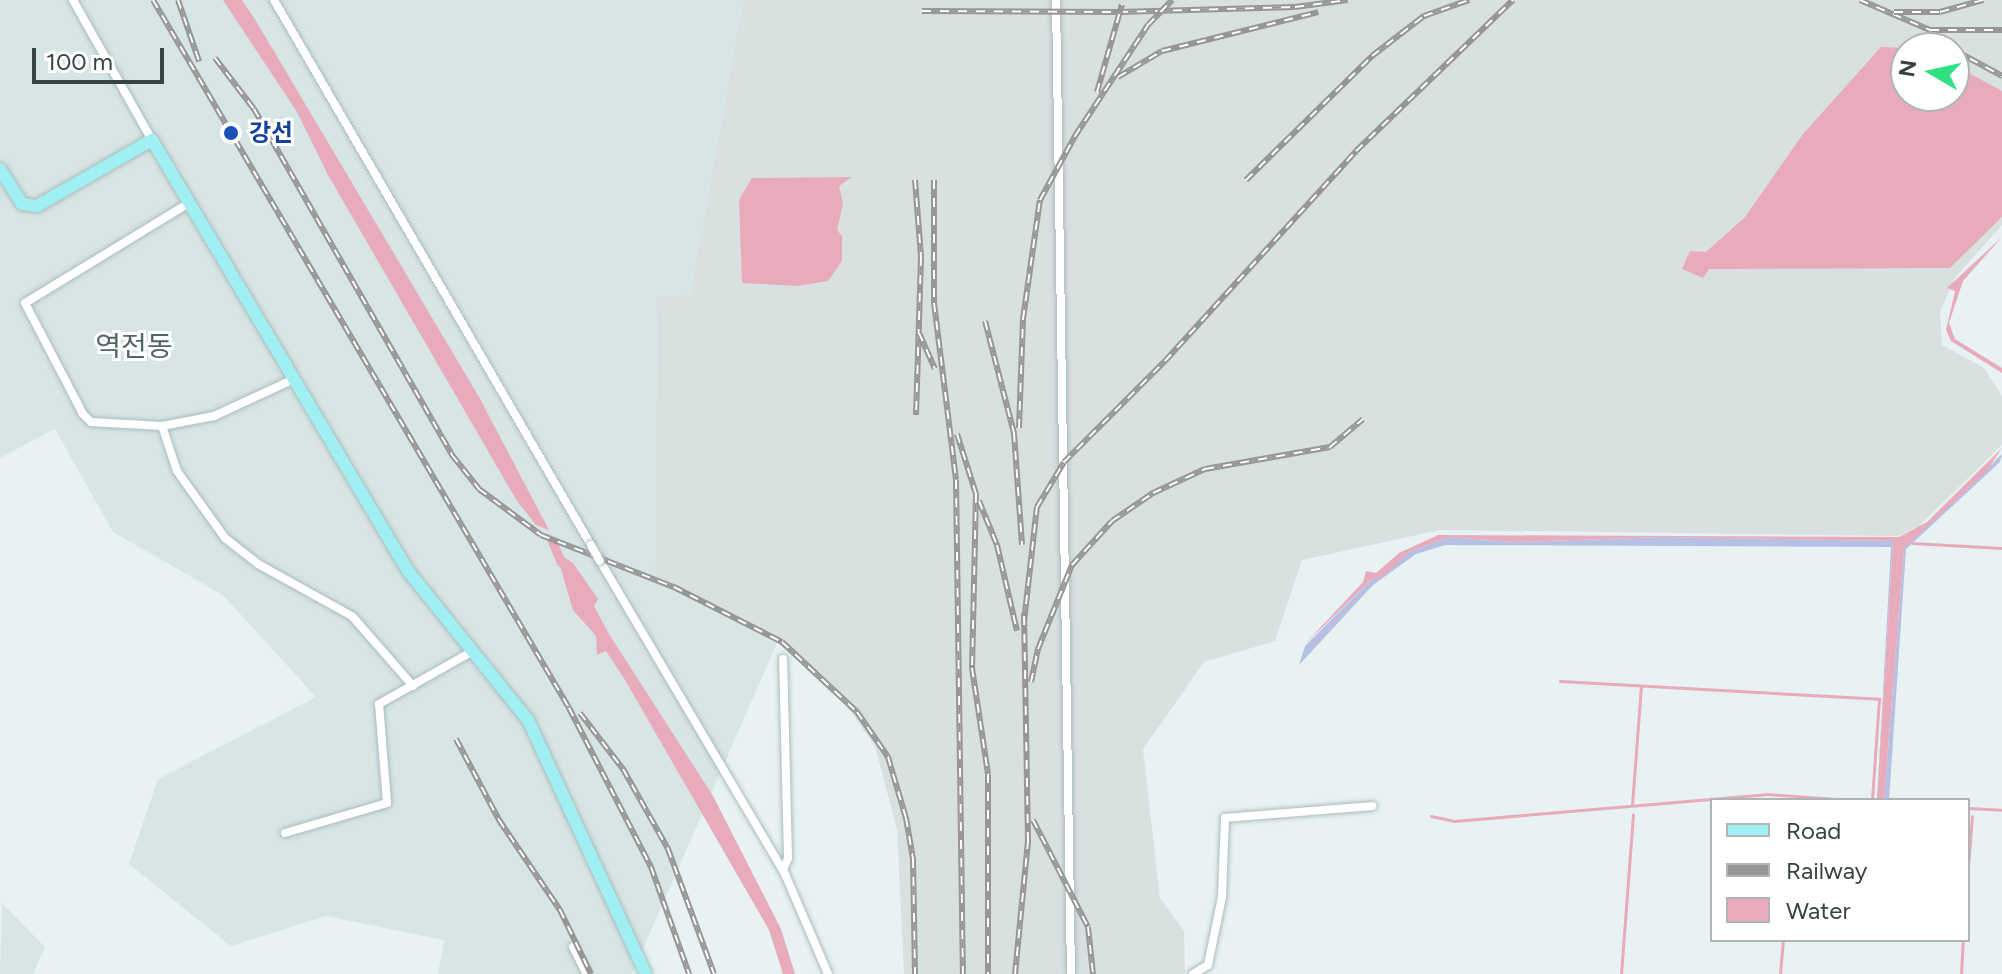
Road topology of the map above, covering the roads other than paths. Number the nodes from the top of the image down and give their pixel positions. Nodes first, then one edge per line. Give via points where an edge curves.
1 (73, 0) edge
2 (274, 0) edge
3 (1056, 0) edge
4 (152, 140) junction
5 (0, 169) edge
6 (189, 203) junction
7 (294, 379) junction
8 (162, 426) junction
9 (473, 651) junction
10 (783, 659) dead end
11 (413, 686) junction
12 (1373, 806) dead end
13 (285, 833) dead end
14 (783, 870) junction
15 (573, 947) dead end
16 (587, 974) edge
17 (646, 974) edge
18 (828, 974) edge
19 (1071, 974) edge
20 (1193, 974) edge

1 - 4 street
2 - 14 street, bridge
3 - 19 street
4 - 5 main road via 37,206 22,204
4 - 6 main road
6 - 7 main road
6 - 8 street via 25,303 91,422
7 - 8 street via 214,416
7 - 9 main road via 408,571
8 - 11 street via 177,471 225,538 258,564 352,616
9 - 11 street
9 - 17 main road via 528,720
10 - 14 street via 788,858
11 - 13 street via 378,709 387,803
12 - 20 street via 1225,818 1222,897 1208,965
14 - 18 street
15 - 16 street

